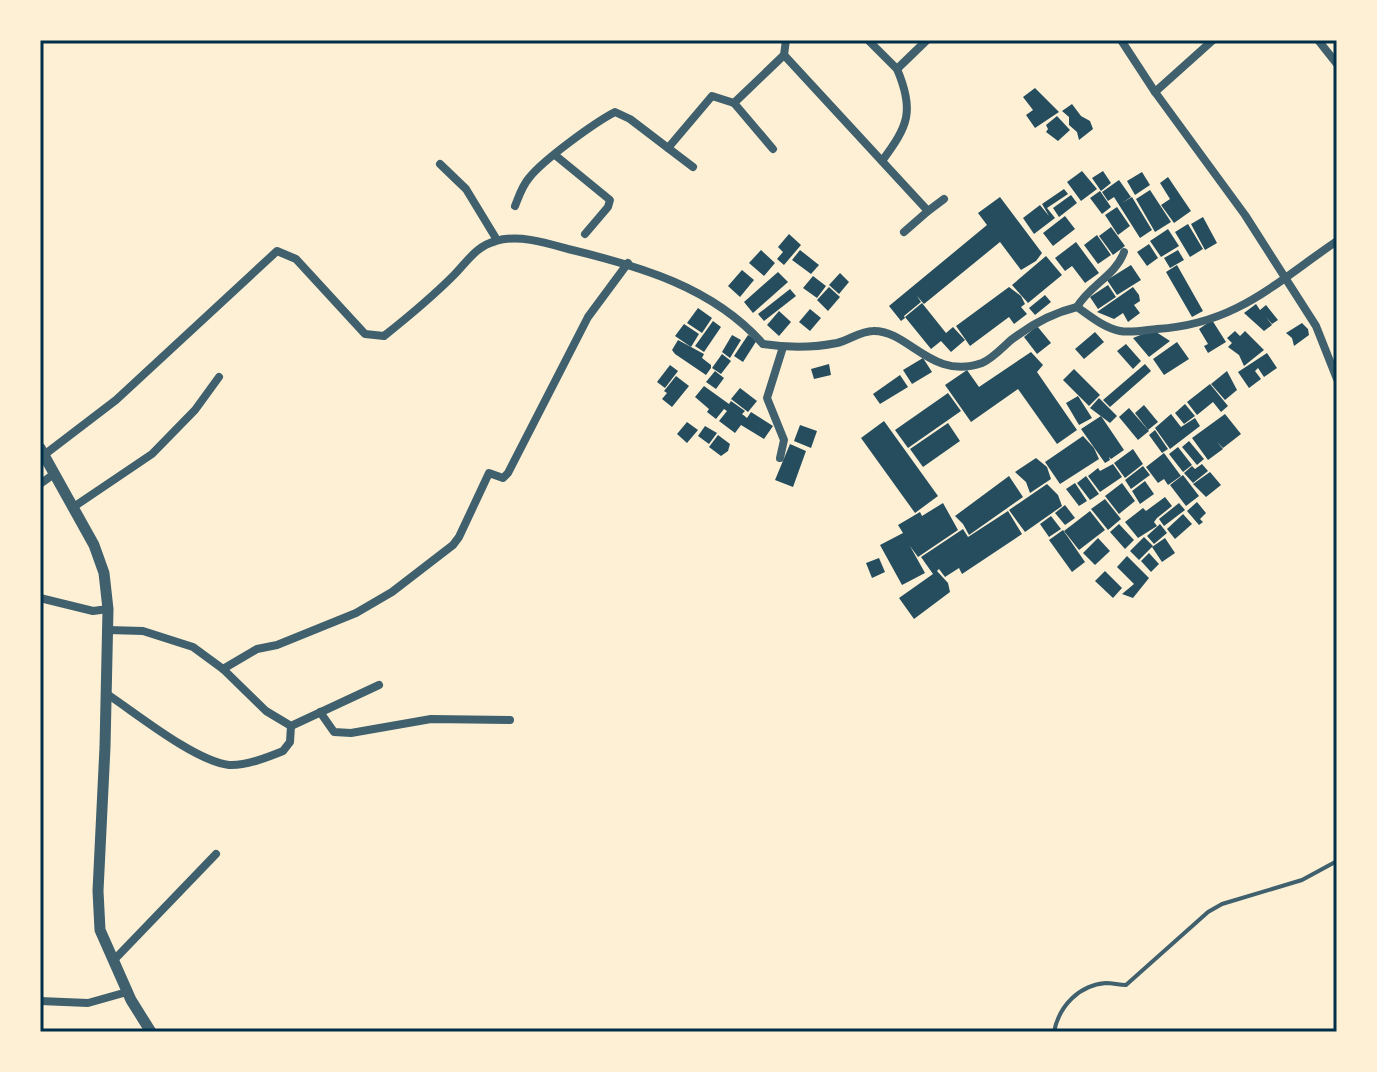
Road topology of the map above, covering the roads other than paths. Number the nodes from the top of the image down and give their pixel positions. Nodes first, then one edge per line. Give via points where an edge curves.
1 (786, 40) edge
2 (868, 40) edge
3 (927, 40) edge
4 (1121, 40) edge
5 (1213, 40) edge
6 (1318, 40) edge
7 (784, 55) junction
8 (1337, 64) edge
9 (897, 69) junction
10 (1155, 92) junction
11 (734, 103) junction
12 (668, 148) junction
13 (773, 149) dead end
14 (555, 155) junction
15 (882, 161) junction
16 (440, 164) dead end
17 (693, 167) dead end
18 (944, 199) dead end
19 (515, 206) dead end
20 (928, 211) junction
21 (904, 232) dead end
22 (585, 234) dead end
23 (499, 240) junction
24 (1336, 243) edge
25 (1124, 252) dead end
26 (628, 263) junction
27 (1285, 278) junction
28 (1077, 307) junction
29 (783, 347) junction
30 (219, 377) dead end
31 (1337, 379) edge
32 (42, 451) edge
33 (780, 458) dead end
34 (54, 474) junction
35 (40, 484) edge
36 (72, 508) junction
37 (40, 598) edge
38 (108, 609) junction
39 (108, 630) junction
40 (223, 669) junction
41 (379, 685) dead end
42 (107, 694) junction
43 (320, 712) junction
44 (510, 720) dead end
45 (291, 726) junction
46 (216, 854) dead end
47 (1337, 861) edge
48 (113, 961) junction
49 (127, 992) junction
50 (40, 1001) edge
51 (151, 1032) edge
52 (1054, 1032) edge

1 - 7 street
2 - 9 street
3 - 9 street
4 - 10 street
5 - 10 street
6 - 8 street
7 - 11 street
7 - 15 street
9 - 15 street via 907,119
10 - 27 street
11 - 12 street via 712,96
11 - 13 street
12 - 14 street via 615,112
12 - 17 street
14 - 19 street via 530,176
14 - 22 street via 610,200
15 - 20 street
16 - 23 street via 466,189
18 - 20 street
20 - 21 street
23 - 26 street via 538,241
23 - 32 street via 472,254 384,336 365,334 296,259 277,251 116,400
24 - 27 street
25 - 28 street
26 - 29 street via 693,289 746,325 763,344
26 - 40 street via 588,317 508,473 503,478 489,473 453,545 356,613 257,649
27 - 28 street via 1239,309 1178,328 1121,331
27 - 31 street via 1316,326
28 - 29 street via 1028,327 983,363 937,364 872,331 839,342
29 - 33 street via 767,398 784,440
30 - 36 street via 152,454
32 - 34 street
34 - 35 street
34 - 36 street
36 - 38 street via 104,573
37 - 38 street via 93,611
38 - 39 street
39 - 40 street via 143,631 193,647
39 - 42 street
40 - 45 street via 266,711
41 - 43 street
42 - 45 street via 204,757 232,765 283,751
42 - 48 street via 98,891 100,930
43 - 44 street via 334,732 431,719
43 - 45 street
46 - 48 street
47 - 52 lane via 1302,880 1208,912 1126,985 1094,985 1076,995 1060,1013
48 - 49 street
49 - 50 street via 88,1003
49 - 51 street

